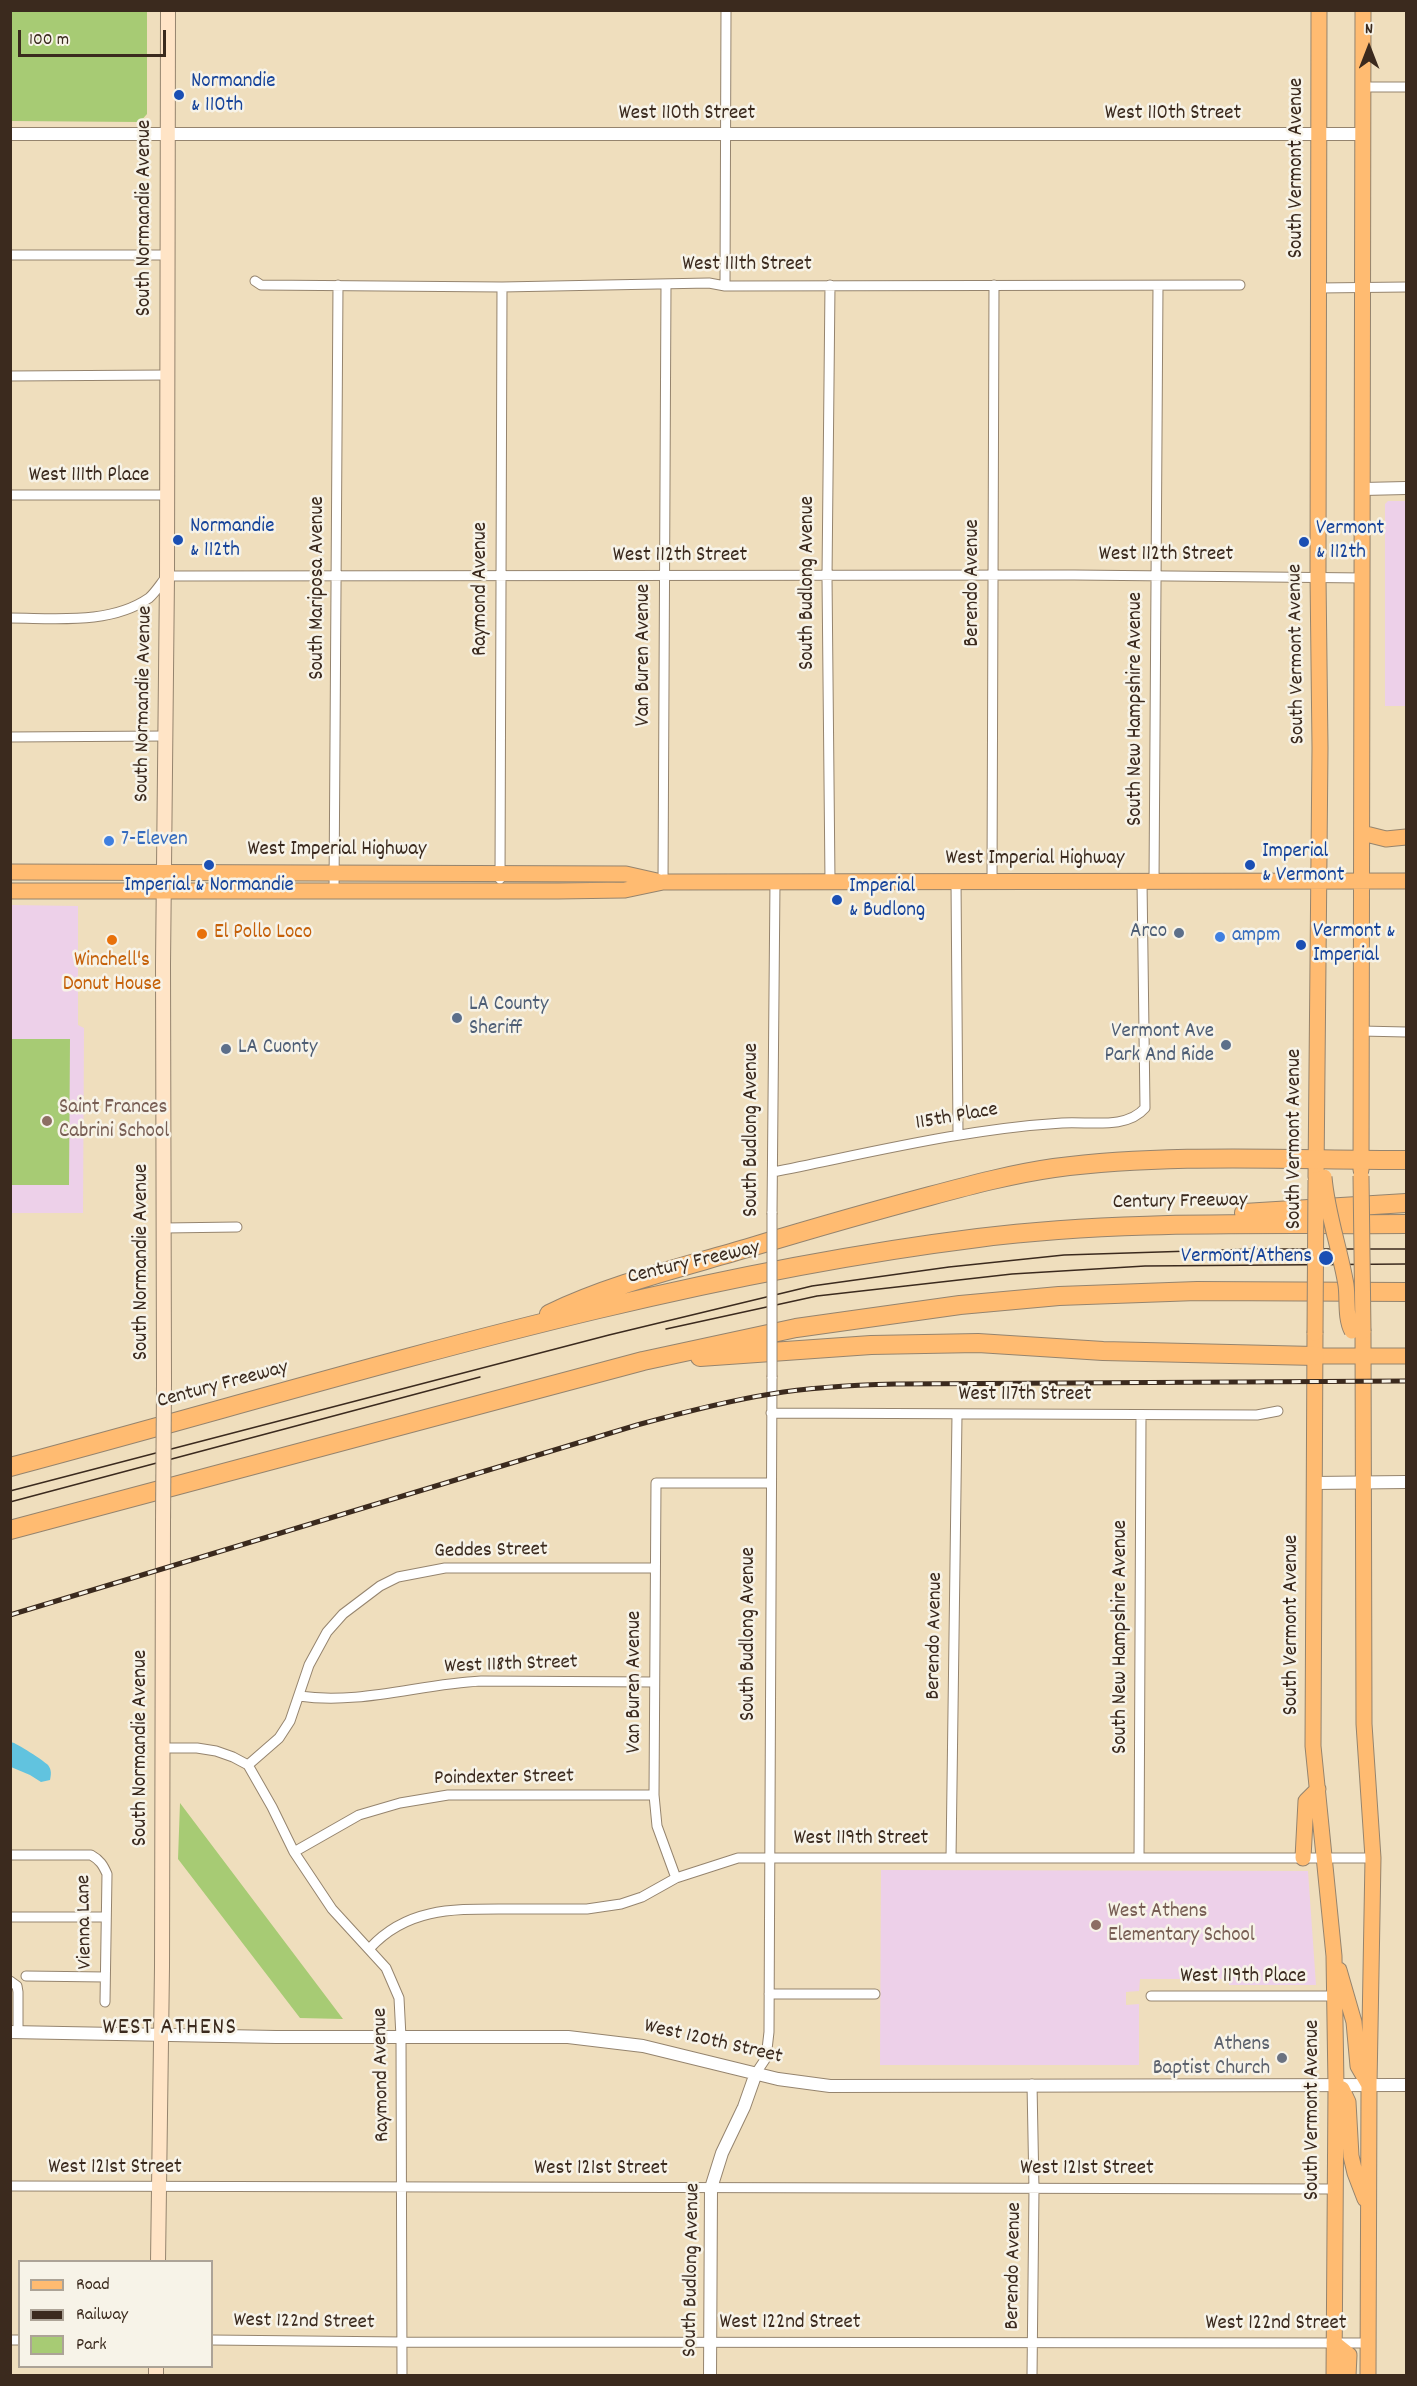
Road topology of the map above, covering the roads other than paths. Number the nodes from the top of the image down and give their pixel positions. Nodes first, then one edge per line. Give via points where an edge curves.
1 (168, 10) edge
2 (726, 10) edge
3 (1319, 10) edge
4 (1364, 10) edge
5 (1364, 87) junction
6 (1407, 87) edge
7 (10, 134) edge
8 (167, 134) junction
9 (1319, 134) junction
10 (1364, 134) junction
11 (727, 135) junction
12 (10, 255) edge
13 (167, 255) junction
14 (255, 281) dead end
15 (666, 284) junction
16 (338, 285) junction
17 (830, 285) junction
18 (994, 285) junction
19 (1240, 285) dead end
20 (725, 286) junction
21 (1158, 286) junction
22 (502, 287) junction
23 (1407, 287) edge
24 (1318, 288) junction
25 (1363, 288) junction
26 (168, 375) junction
27 (10, 376) edge
28 (1407, 488) edge
29 (1363, 489) junction
30 (10, 495) edge
31 (167, 495) junction
32 (167, 576) junction
33 (663, 576) junction
34 (992, 576) junction
35 (1155, 576) junction
36 (1318, 576) junction
37 (337, 577) junction
38 (500, 577) junction
39 (827, 577) junction
40 (1364, 578) junction
41 (10, 618) edge
42 (10, 736) edge
43 (165, 736) junction
44 (1362, 832) junction
45 (1407, 837) edge
46 (10, 872) edge
47 (164, 872) junction
48 (334, 872) junction
49 (500, 873) junction
50 (626, 874) junction
51 (830, 881) junction
52 (956, 881) junction
53 (992, 881) junction
54 (1148, 881) junction
55 (1320, 881) junction
56 (1360, 881) junction
57 (1407, 881) edge
58 (663, 882) junction
59 (775, 882) junction
60 (164, 890) junction
61 (10, 891) edge
62 (334, 891) junction
63 (501, 891) junction
64 (528, 891) junction
65 (1361, 1031) junction
66 (1407, 1032) edge
67 (1145, 1108) joint
68 (958, 1135) junction
69 (1316, 1159) junction
70 (1407, 1160) edge
71 (1361, 1168) junction
72 (773, 1172) junction
73 (1320, 1178) junction
74 (1407, 1203) edge
75 (1407, 1225) edge
76 (237, 1227) dead end
77 (165, 1228) junction
78 (1021, 1233) junction
79 (1407, 1292) edge
80 (515, 1330) junction
81 (1357, 1331) junction
82 (1315, 1356) junction
83 (1364, 1356) junction
84 (1407, 1356) edge
85 (644, 1361) junction
86 (1278, 1411) dead end
87 (771, 1413) junction
88 (957, 1415) junction
89 (1141, 1415) junction
90 (10, 1467) edge
91 (1365, 1482) junction
92 (1407, 1482) edge
93 (770, 1483) junction
94 (1314, 1483) junction
95 (10, 1530) edge
96 (655, 1568) junction
97 (654, 1683) junction
98 (299, 1696) junction
99 (163, 1748) junction
100 (248, 1765) junction
101 (1318, 1788) junction
102 (654, 1795) junction
103 (294, 1852) junction
104 (10, 1855) edge
105 (769, 1858) junction
106 (951, 1858) junction
107 (1139, 1858) junction
108 (1303, 1858) junction
109 (1325, 1858) junction
110 (1373, 1858) junction
111 (676, 1878) junction
112 (10, 1917) edge
113 (106, 1917) junction
114 (370, 1948) junction
115 (1334, 1956) junction
116 (27, 1976) dead end
117 (105, 1977) junction
118 (10, 1981) edge
119 (769, 1994) junction
120 (875, 1994) dead end
121 (1151, 1996) dead end
122 (1335, 1996) junction
123 (105, 2002) dead end
124 (14, 2033) edge
125 (160, 2036) junction
126 (401, 2037) junction
127 (756, 2073) junction
128 (1032, 2084) junction
129 (1369, 2085) junction
130 (1407, 2085) edge
131 (1336, 2086) junction
132 (10, 2186) edge
133 (158, 2187) junction
134 (403, 2187) junction
135 (711, 2188) junction
136 (1034, 2188) junction
137 (1335, 2189) junction
138 (1368, 2206) junction
139 (158, 2260) edge
140 (213, 2340) edge
141 (402, 2342) junction
142 (710, 2342) junction
143 (1032, 2343) junction
144 (1334, 2343) junction
145 (1368, 2343) junction
146 (402, 2376) edge
147 (710, 2376) edge
148 (1032, 2376) edge
149 (1334, 2376) edge
150 (1348, 2376) edge
151 (1368, 2376) edge

1 - 8 main road, South Normandie Avenue
2 - 11 street
3 - 9 main road, South Vermont Avenue
4 - 5 main road
5 - 6 street
5 - 10 main road
7 - 8 street, West 110th Street
8 - 11 street, West 110th Street
8 - 13 main road, South Normandie Avenue
9 - 10 street, West 110th Street
9 - 11 street, West 110th Street
9 - 24 main road, South Vermont Avenue
10 - 25 main road
11 - 20 street
12 - 13 street
13 - 26 main road, South Normandie Avenue
14 - 16 street, West 111th Street via 261,285
15 - 20 street, West 111th Street
15 - 22 street, West 111th Street
15 - 33 street, Van Buren Avenue
16 - 22 street, West 111th Street
16 - 37 street, South Mariposa Avenue
17 - 18 street, West 111th Street
17 - 20 street, West 111th Street
17 - 39 street, South Budlong Avenue
18 - 21 street, West 111th Street
18 - 34 street, Berendo Avenue
19 - 21 street, West 111th Street
21 - 35 street, South New Hampshire Avenue
22 - 38 street, Raymond Avenue
23 - 25 street
24 - 25 street
24 - 36 main road, South Vermont Avenue
25 - 29 main road
26 - 27 street
26 - 31 main road, South Normandie Avenue
28 - 29 street
29 - 40 main road
30 - 31 street, West 111th Place
31 - 32 main road, South Normandie Avenue
32 - 37 street, West 112th Street
32 - 41 street via 150,596 120,611 80,618
32 - 43 main road, South Normandie Avenue
33 - 38 street, West 112th Street
33 - 39 street, West 112th Street
33 - 58 street, Van Buren Avenue
34 - 35 street, West 112th Street
34 - 39 street, West 112th Street
34 - 53 street, Berendo Avenue
35 - 36 street, West 112th Street
35 - 54 street, South New Hampshire Avenue
36 - 40 street, West 112th Street
36 - 55 main road, South Vermont Avenue
37 - 38 street, West 112th Street
37 - 48 street, South Mariposa Avenue
38 - 49 street, Raymond Avenue
39 - 51 street, South Budlong Avenue
40 - 44 main road
42 - 43 street
43 - 47 main road, South Normandie Avenue
44 - 45 main road via 1386,839
44 - 56 main road
46 - 47 main road, West Imperial Highway
47 - 48 main road, West Imperial Highway
47 - 60 main road, South Normandie Avenue
48 - 49 main road, West Imperial Highway
48 - 62 street, South Mariposa Avenue
49 - 50 main road, West Imperial Highway
49 - 63 street, Raymond Avenue
50 - 58 main road, West Imperial Highway
50 - 64 main road via 598,882 539,883
51 - 52 main road, West Imperial Highway
51 - 59 main road, West Imperial Highway
52 - 53 main road, West Imperial Highway
52 - 68 street
53 - 54 main road, West Imperial Highway
54 - 55 main road, West Imperial Highway
54 - 67 street, South New Hampshire Avenue
55 - 56 main road, West Imperial Highway
55 - 69 main road, South Vermont Avenue
56 - 57 main road, West Imperial Highway
56 - 65 main road
58 - 59 main road, West Imperial Highway
58 - 64 main road, West Imperial Highway via 625,890
59 - 72 street, South Budlong Avenue
60 - 61 main road, West Imperial Highway
60 - 62 main road, West Imperial Highway
60 - 77 main road, South Normandie Avenue
62 - 63 main road, West Imperial Highway
63 - 64 main road, West Imperial Highway
65 - 66 street
65 - 71 main road
67 - 68 street, 115th Place via 1138,1116 1116,1122 1020,1126
68 - 72 street, 115th Place
69 - 71 highway
69 - 73 main road, South Vermont Avenue
69 - 80 highway via 1102,1163 993,1179 624,1285 578,1300
70 - 71 highway
71 - 81 main road, bridge
72 - 87 street, South Budlong Avenue, bridge
73 - 81 main road, bridge via 1341,1257 1349,1326
73 - 82 main road, South Vermont Avenue, bridge
74 - 78 highway via 1128,1220
75 - 78 highway, Century Freeway via 1160,1225
76 - 77 street
77 - 99 main road, South Normandie Avenue, bridge
78 - 80 highway, Century Freeway via 758,1273
79 - 85 highway via 1197,1291 1006,1300 806,1327
80 - 90 highway, Century Freeway
81 - 83 main road
82 - 83 main road
82 - 85 highway via 1103,1351 978,1343 871,1345
82 - 94 main road, South Vermont Avenue
83 - 84 main road
83 - 91 main road
85 - 95 highway
86 - 89 street, West 117th Street via 1257,1415
87 - 88 street, West 117th Street
87 - 93 street, South Budlong Avenue
88 - 89 street, West 117th Street
88 - 106 street, Berendo Avenue
89 - 107 street, South New Hampshire Avenue
91 - 92 street
91 - 94 street
91 - 110 main road via 1364,1724
93 - 96 street, Van Buren Avenue via 656,1483
93 - 105 street, South Budlong Avenue
94 - 101 main road, South Vermont Avenue via 1313,1746
96 - 97 street, Van Buren Avenue
96 - 98 street, Geddes Street via 445,1568 398,1577 362,1597 327,1632 309,1665
97 - 98 street, West 118th Street via 462,1682 358,1698 325,1700
97 - 102 street, Van Buren Avenue
98 - 100 street, Geddes Street via 279,1738
99 - 100 street via 216,1751
99 - 125 main road, South Normandie Avenue
100 - 103 street, Raymond Avenue
101 - 108 main road via 1306,1801
101 - 109 main road, South Vermont Avenue
102 - 103 street, Poindexter Street via 439,1796 359,1815
102 - 111 street, Van Buren Avenue via 657,1826
103 - 114 street, Raymond Avenue via 332,1909
104 - 113 street, Vienna Lane via 98,1859 107,1874
105 - 106 street, West 119th Street
105 - 111 street, West 119th Street via 738,1858
105 - 119 street, South Budlong Avenue
106 - 107 street, West 119th Street
107 - 108 street, West 119th Street
108 - 109 street, West 119th Street
109 - 110 street, West 119th Street
109 - 115 main road, South Vermont Avenue
110 - 129 main road
111 - 114 street, West 119th Street via 642,1896 605,1907 430,1913 393,1927
112 - 113 street
113 - 117 street, Vienna Lane
114 - 126 street, Raymond Avenue via 386,1968 399,1998
115 - 122 main road, South Vermont Avenue
115 - 129 main road via 1351,2004 1358,2066
116 - 117 street
117 - 123 street, Vienna Lane
118 - 124 street via 18,1992
119 - 120 street
119 - 127 street, South Budlong Avenue via 767,2052
121 - 122 street, West 119th Place
122 - 131 main road, South Vermont Avenue
124 - 125 street, West 120th Street
125 - 126 street, West 120th Street
125 - 133 main road, South Normandie Avenue
126 - 127 street, West 120th Street via 568,2037 617,2041
126 - 134 street, Raymond Avenue
127 - 128 street, West 120th Street via 830,2086
127 - 135 street, South Budlong Avenue
128 - 131 street, West 120th Street
128 - 136 street, Berendo Avenue
129 - 130 street, West 120th Street
129 - 131 street, West 120th Street
129 - 138 main road
131 - 137 main road, South Vermont Avenue
131 - 138 main road via 1348,2102 1351,2156
132 - 133 street, West 121st Street
133 - 134 street, West 121st Street
133 - 139 main road, South Normandie Avenue
134 - 135 street, West 121st Street
134 - 141 street, Raymond Avenue
135 - 136 street, West 121st Street
135 - 142 street, South Budlong Avenue
136 - 137 street, West 121st Street
136 - 143 street, Berendo Avenue
137 - 144 main road, South Vermont Avenue
138 - 145 main road
140 - 141 street, West 122nd Street
141 - 142 street, West 122nd Street
141 - 146 street, Raymond Avenue
142 - 143 street, West 122nd Street
142 - 147 street, South Budlong Avenue
143 - 144 street, West 122nd Street
143 - 148 street, Berendo Avenue
144 - 145 street, West 122nd Street
144 - 149 main road, South Vermont Avenue
144 - 150 main road via 1348,2355
145 - 151 main road

